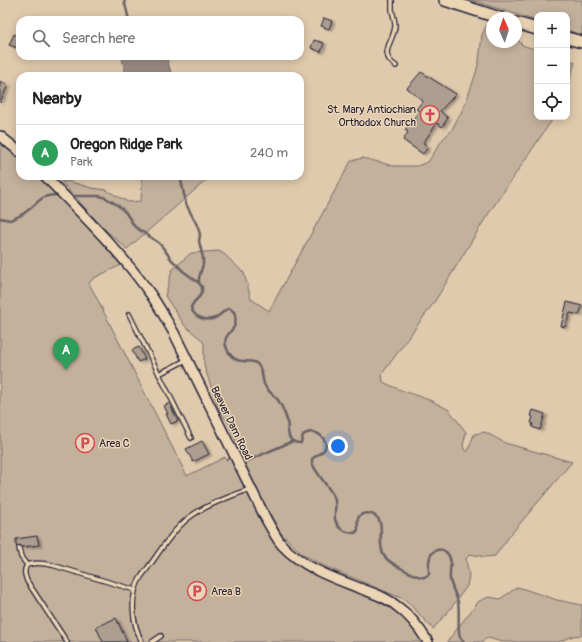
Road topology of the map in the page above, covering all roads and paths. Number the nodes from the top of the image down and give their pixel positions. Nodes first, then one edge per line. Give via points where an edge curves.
1 (392, 0) edge
2 (444, 0) edge
3 (486, 14) edge
4 (522, 25) edge
5 (534, 28) edge
6 (570, 39) edge
7 (582, 42) edge
8 (396, 66) dead end
9 (0, 136) edge
10 (16, 149) edge
11 (49, 180) edge
12 (129, 314) dead end
13 (187, 359) junction
14 (159, 374) junction
15 (191, 438) dead end
16 (251, 489) junction
17 (19, 548) dead end
18 (27, 565) junction
19 (135, 590) junction
20 (161, 636) dead end
21 (67, 642) edge
22 (142, 642) edge
23 (152, 642) edge
24 (428, 642) edge

1 - 8 lane via 395,27 387,55 389,61
2 - 3 main road
4 - 5 main road
6 - 7 main road
9 - 10 street
11 - 13 street, Beaver Dam Road via 130,267 161,310
12 - 14 lane
13 - 14 lane
13 - 16 street, Beaver Dam Road
14 - 15 lane
16 - 19 lane via 224,498 183,523 170,536
16 - 24 street, Beaver Dam Road via 275,534 290,552 326,575 398,606
17 - 18 lane via 21,557
18 - 19 lane via 52,565
18 - 21 lane via 24,573 27,581
19 - 22 lane via 134,615
20 - 23 lane

